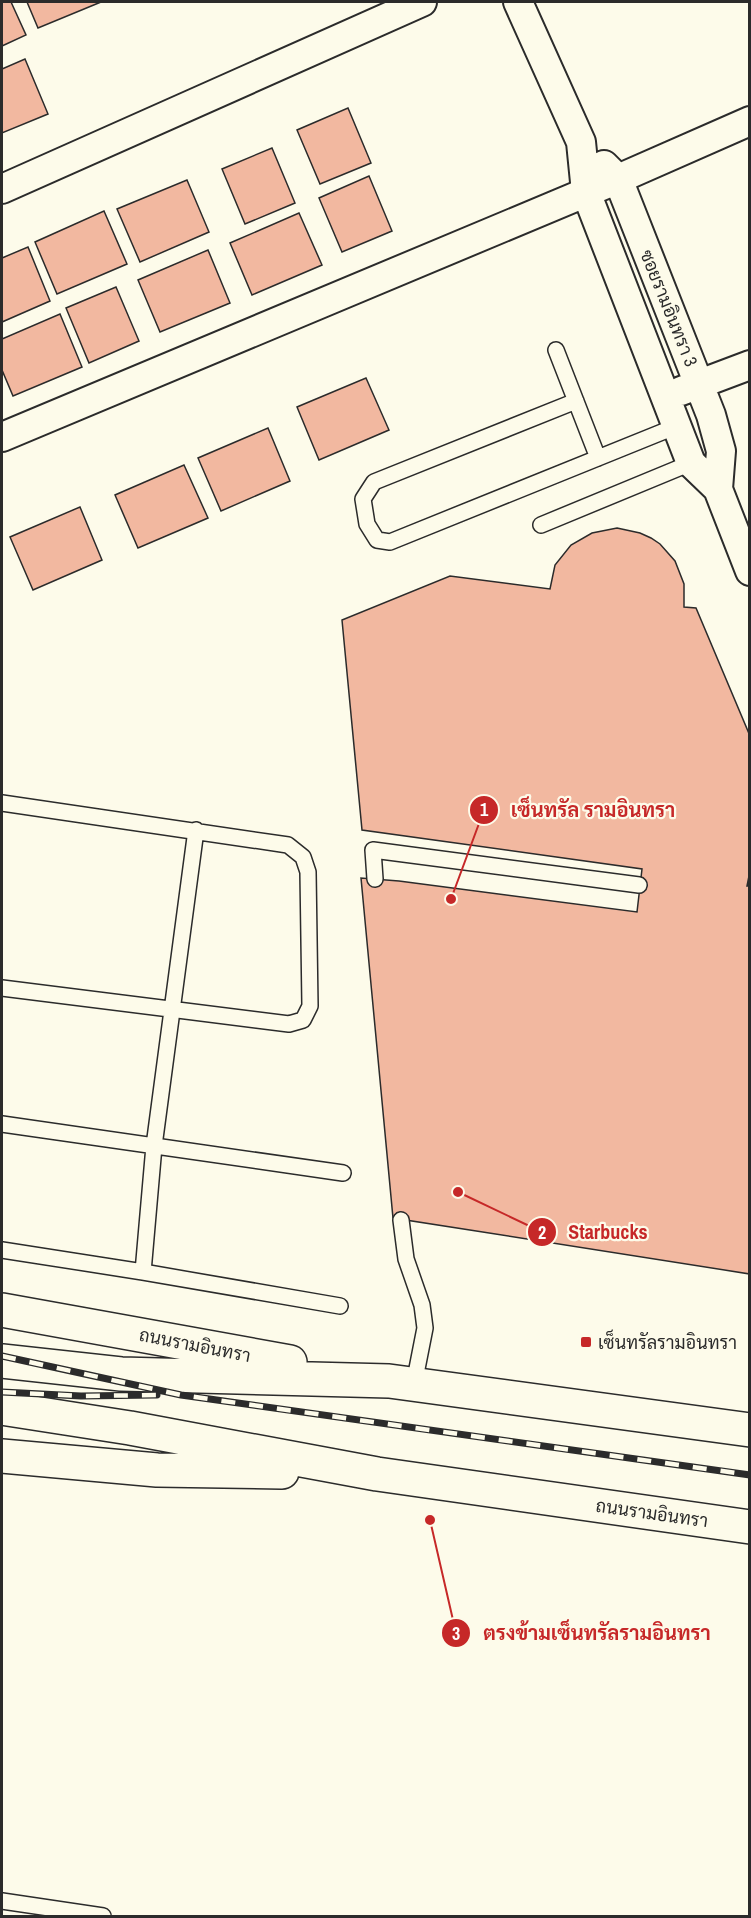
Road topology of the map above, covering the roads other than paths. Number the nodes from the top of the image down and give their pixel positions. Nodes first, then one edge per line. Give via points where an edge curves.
1 (422, 2) edge
2 (518, 2) edge
3 (750, 121) edge
4 (581, 142) junction
5 (618, 179) junction
6 (2, 189) edge
7 (586, 192) junction
8 (556, 350) dead end
9 (750, 366) edge
10 (699, 385) junction
11 (665, 397) junction
12 (576, 401) junction
13 (677, 426) junction
14 (2, 437) edge
15 (598, 458) junction
16 (692, 463) junction
17 (718, 489) junction
18 (541, 525) dead end
19 (750, 571) edge
20 (2, 803) edge
21 (196, 830) junction
22 (375, 879) dead end
23 (639, 885) dead end
24 (2, 988) edge
25 (172, 1010) junction
26 (2, 1124) edge
27 (154, 1146) junction
28 (343, 1173) dead end
29 (401, 1220) dead end
30 (2, 1250) edge
31 (143, 1272) junction
32 (340, 1306) dead end
33 (2, 1310) edge
34 (2, 1361) edge
35 (401, 1383) junction
36 (2, 1408) edge
37 (750, 1430) edge
38 (2, 1456) edge
39 (377, 1474) junction
40 (750, 1527) edge
41 (2, 1901) edge
42 (103, 1917) edge

1 - 6 street
2 - 4 street, ซอยรามอินทรา 3
3 - 5 street
4 - 5 street, ซอยรามอินทรา 3
4 - 7 street, ซอยรามอินทรา 3
5 - 7 street
5 - 10 street, ซอยรามอินทรา 3
7 - 11 street, ซอยรามอินทรา 3
7 - 14 street
8 - 12 lane
9 - 10 street
10 - 11 street
10 - 17 street, ซอยรามอินทรา 3 via 721,451
11 - 13 street, ซอยรามอินทรา 3
12 - 15 lane
12 - 15 lane via 374,482 363,499 367,524 376,540 390,542
13 - 15 lane
13 - 16 street, ซอยรามอินทรา 3
16 - 17 street, ซอยรามอินทรา 3
16 - 18 lane
17 - 19 street, ซอยรามอินทรา 3
20 - 21 lane
21 - 25 lane
21 - 25 lane via 288,845 303,857 308,872 310,1006 303,1020 289,1024
22 - 23 lane via 373,850
24 - 25 lane
25 - 27 lane
26 - 27 lane
27 - 28 lane
27 - 31 lane
29 - 35 lane via 406,1259 422,1305 425,1328
30 - 31 lane
31 - 32 lane
33 - 35 main road, ถนนรามอินทรา
34 - 35 main road, ถนนรามอินทรา via 121,1374
35 - 37 main road, ถนนรามอินทรา
36 - 39 main road, ถนนรามอินทรา
38 - 39 main road, ถนนรามอินทรา via 157,1470
39 - 40 main road, ถนนรามอินทรา
41 - 42 lane

